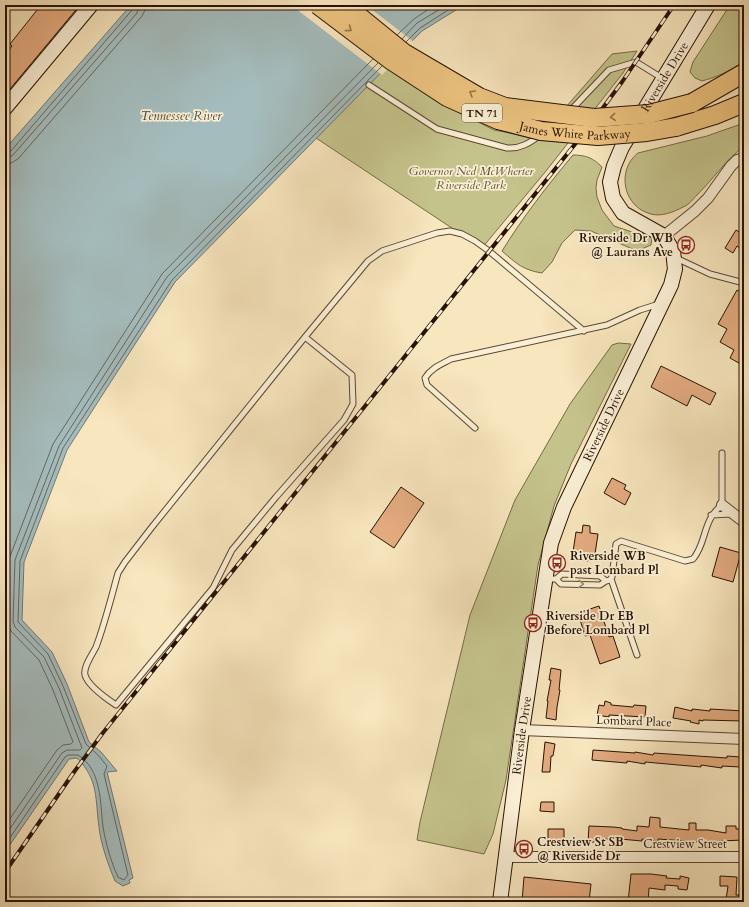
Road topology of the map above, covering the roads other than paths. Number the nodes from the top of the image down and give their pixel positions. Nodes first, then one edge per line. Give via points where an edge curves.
1 (91, 5) edge
2 (318, 5) edge
3 (345, 5) edge
4 (708, 5) edge
5 (744, 72) edge
6 (663, 79) junction
7 (369, 85) dead end
8 (744, 85) edge
9 (692, 103) junction
10 (744, 103) edge
11 (5, 108) edge
12 (744, 115) edge
13 (559, 119) dead end
14 (554, 124) dead end
15 (676, 126) junction
16 (744, 158) edge
17 (664, 236) junction
18 (674, 257) junction
19 (744, 284) edge
20 (662, 303) junction
21 (584, 331) junction
22 (305, 337) junction
23 (476, 428) dead end
24 (722, 453) dead end
25 (722, 505) junction
26 (733, 514) junction
27 (711, 515) junction
28 (744, 522) edge
29 (551, 579) junction
30 (608, 580) junction
31 (637, 655) dead end
32 (522, 730) junction
33 (744, 739) edge
34 (505, 857) junction
35 (744, 857) edge
36 (500, 902) edge

1 - 11 street
2 -> 15 highway, James White Parkway / TN 71, bridge via 392,61 447,97 498,120 541,131 598,136 648,132
9 -> 3 highway, James White Parkway / TN 71, bridge via 649,114 594,118 505,107 479,97 404,53
4 - 6 street, Riverside Drive
5 - 9 highway
6 - 13 lane via 636,62 609,70 576,106
6 - 17 street, Riverside Drive via 622,147 610,182 613,198 623,213
7 - 14 lane via 437,129 507,148 516,149 532,141
8 - 9 highway, James White Parkway / TN 71 via 727,94
10 - 15 highway, James White Parkway / TN 71 via 715,115
12 - 15 highway via 704,128
16 - 17 street via 731,166 708,198 695,211
17 - 18 street, Riverside Drive via 674,251
18 - 19 lane via 710,274
18 - 20 street, Riverside Drive via 675,269 671,285
20 - 21 lane via 607,325
20 - 29 street, Riverside Drive via 564,507 551,543
21 - 22 lane via 489,251 462,234 450,231 437,232 382,251 368,261
21 - 23 lane via 451,359 428,373 425,378 427,385
22 - 22 lane via 118,573 85,675 96,689 116,705 213,588 232,550 344,420 353,404 352,375
24 - 25 lane
25 - 26 street
25 - 27 lane
26 - 27 lane
26 - 28 street
27 - 30 lane via 693,560 685,561 621,541 616,544
29 - 30 lane via 569,574 600,576
29 -> 30 lane via 561,584 600,584
29 - 32 street, Riverside Drive
30 - 31 lane
32 - 33 street, Lombard Place
32 - 34 street, Riverside Drive
34 - 35 street, Crestview Street
34 - 36 street, Riverside Drive

